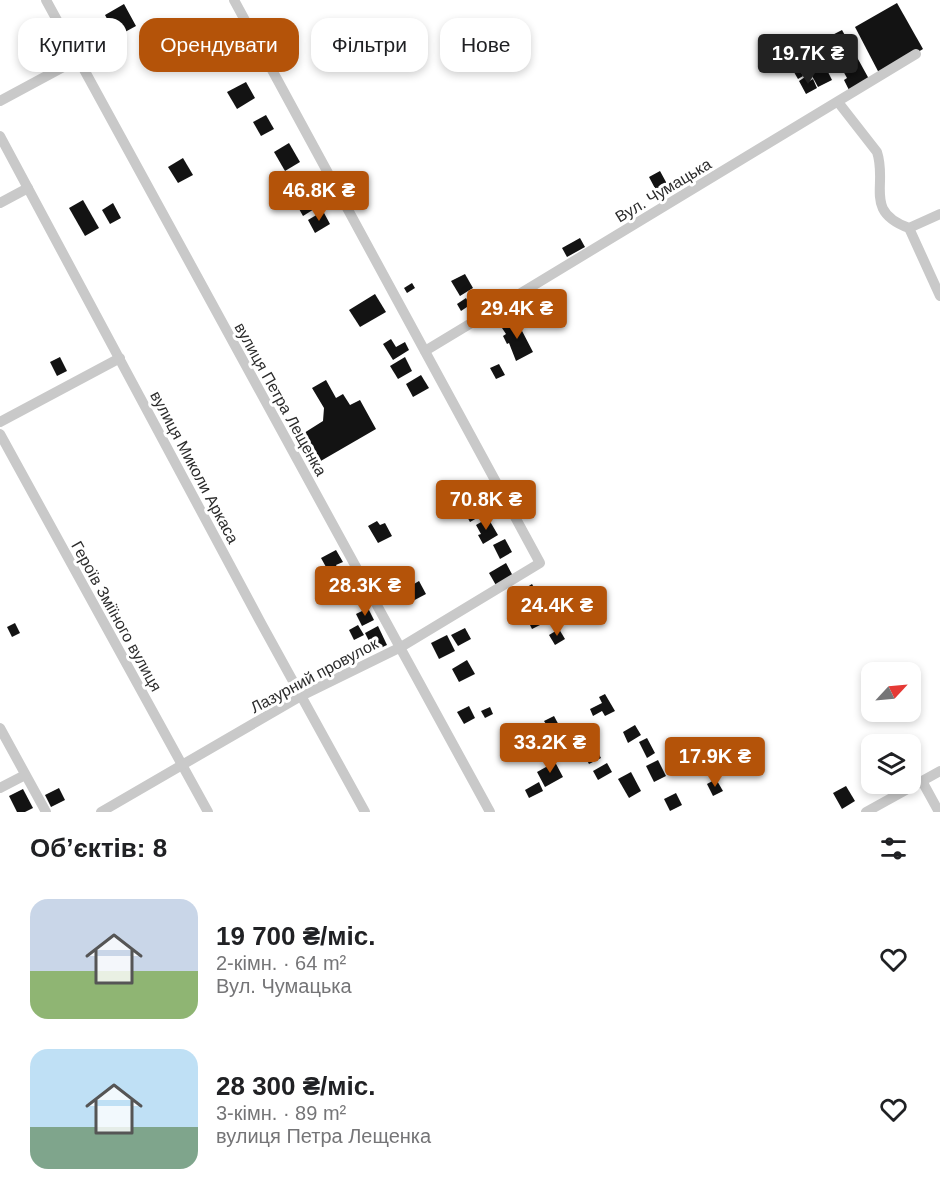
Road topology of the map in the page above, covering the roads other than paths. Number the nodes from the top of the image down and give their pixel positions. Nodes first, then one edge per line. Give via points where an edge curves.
1 (46, 0) edge
2 (234, 0) edge
3 (56, 18) edge
4 (916, 54) dead end
5 (53, 72) edge
6 (85, 72) edge
7 (0, 100) edge
8 (838, 102) junction
9 (0, 136) edge
10 (28, 188) junction
11 (0, 203) edge
12 (940, 214) edge
13 (909, 228) junction
14 (940, 296) edge
15 (425, 351) junction
16 (120, 358) junction
17 (0, 422) edge
18 (0, 434) edge
19 (400, 647) junction
20 (301, 696) junction
21 (0, 728) edge
22 (182, 764) junction
23 (940, 771) edge
24 (26, 775) junction
25 (922, 781) junction
26 (0, 788) edge
27 (46, 812) edge
28 (101, 812) edge
29 (208, 812) edge
30 (365, 812) edge
31 (490, 812) edge
32 (866, 812) edge
33 (939, 812) edge

1 - 3 street, вулиця Петра Лещенка
2 - 15 street
4 - 8 street, Вул. Чумацька
5 - 7 street
6 - 19 street, вулиця Петра Лещенка
8 - 13 street via 877,152 881,204 894,222
8 - 15 street, Вул. Чумацька
9 - 10 street, вулиця Миколи Аркаса
10 - 11 street
10 - 16 street, вулиця Миколи Аркаса
12 - 13 street
13 - 14 street
15 - 19 street, Лазурний провулок via 540,563
16 - 17 street
16 - 20 street, вулиця Миколи Аркаса
18 - 22 street, Героїв Зміїного вулиця
19 - 20 street, Лазурний провулок
19 - 31 street, вулиця Петра Лещенка
20 - 22 street, Лазурний провулок
20 - 30 street, вулиця Миколи Аркаса
21 - 24 street
22 - 28 street, Лазурний провулок
22 - 29 street, Героїв Зміїного вулиця
23 - 25 street
24 - 26 street
24 - 27 street
25 - 32 street
25 - 33 street

